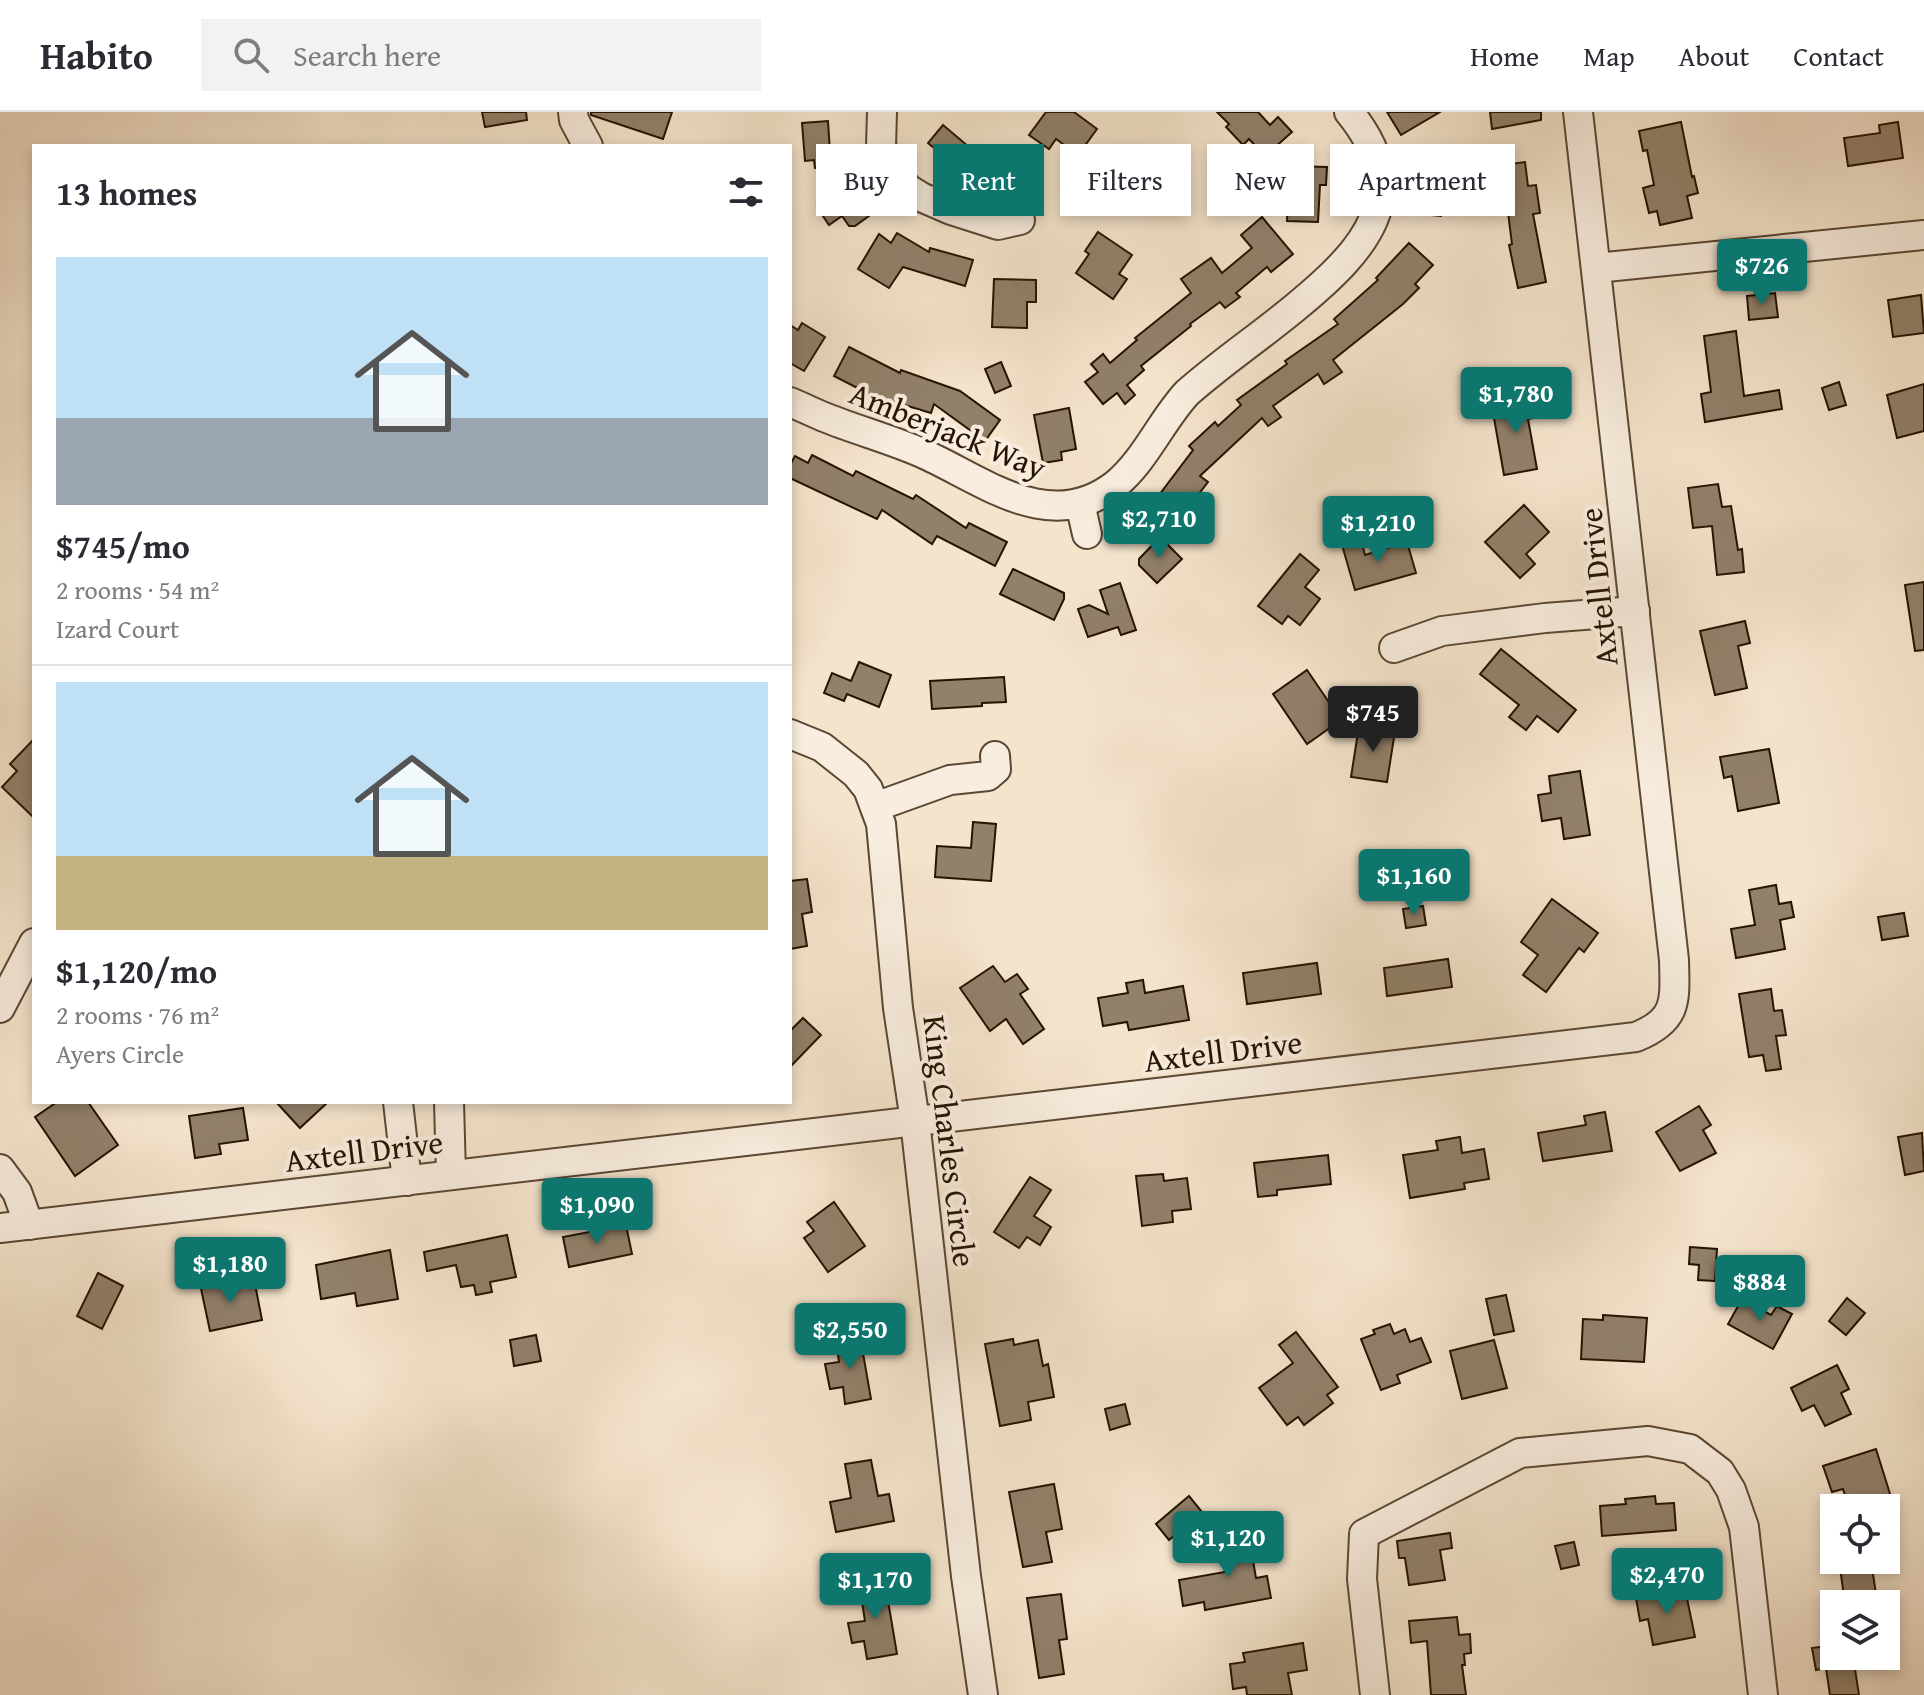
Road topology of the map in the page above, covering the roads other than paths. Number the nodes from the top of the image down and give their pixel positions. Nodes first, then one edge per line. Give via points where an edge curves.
1 (573, 112) edge
2 (882, 112) edge
3 (1349, 112) edge
4 (1578, 112) edge
5 (587, 144) edge
6 (1020, 220) dead end
7 (1924, 235) edge
8 (1596, 268) junction
9 (792, 403) edge
10 (1080, 503) junction
11 (1087, 534) dead end
12 (1635, 611) junction
13 (1394, 648) dead end
14 (792, 735) edge
15 (995, 756) dead end
16 (875, 807) junction
17 (32, 947) edge
18 (0, 1008) edge
19 (398, 1104) edge
20 (449, 1104) edge
21 (915, 1121) junction
22 (0, 1169) edge
23 (451, 1175) junction
24 (407, 1181) junction
25 (29, 1225) junction
26 (0, 1228) edge
27 (983, 1695) edge
28 (1375, 1695) edge
29 (1763, 1695) edge

1 - 5 street
2 - 6 street via 881,147 908,189 998,225
3 - 10 street, Amberjack Way via 1372,145 1380,183 1379,204 1365,238 1330,279 1187,393 1127,474
4 - 8 street, Axtell Drive
7 - 8 street
8 - 12 street, Axtell Drive
9 - 10 street, Amberjack Way via 926,455 1027,503
10 - 11 street
12 - 13 street via 1442,631
12 - 21 street, Axtell Drive via 1674,960 1673,1004 1654,1030 1621,1039
14 - 16 street, King Charles Circle via 822,747 856,774
15 - 16 street via 996,769 988,776 950,780
16 - 21 street, King Charles Circle via 884,844 898,1008
17 - 18 street
19 - 24 street
20 - 23 street
21 - 23 street, Axtell Drive
21 - 27 street, King Charles Circle
22 - 25 street via 17,1192
23 - 24 street, Axtell Drive
24 - 25 street, Axtell Drive
25 - 26 street
28 - 29 street via 1362,1579 1364,1534 1520,1453 1648,1441 1690,1449 1720,1472 1731,1490 1748,1549

